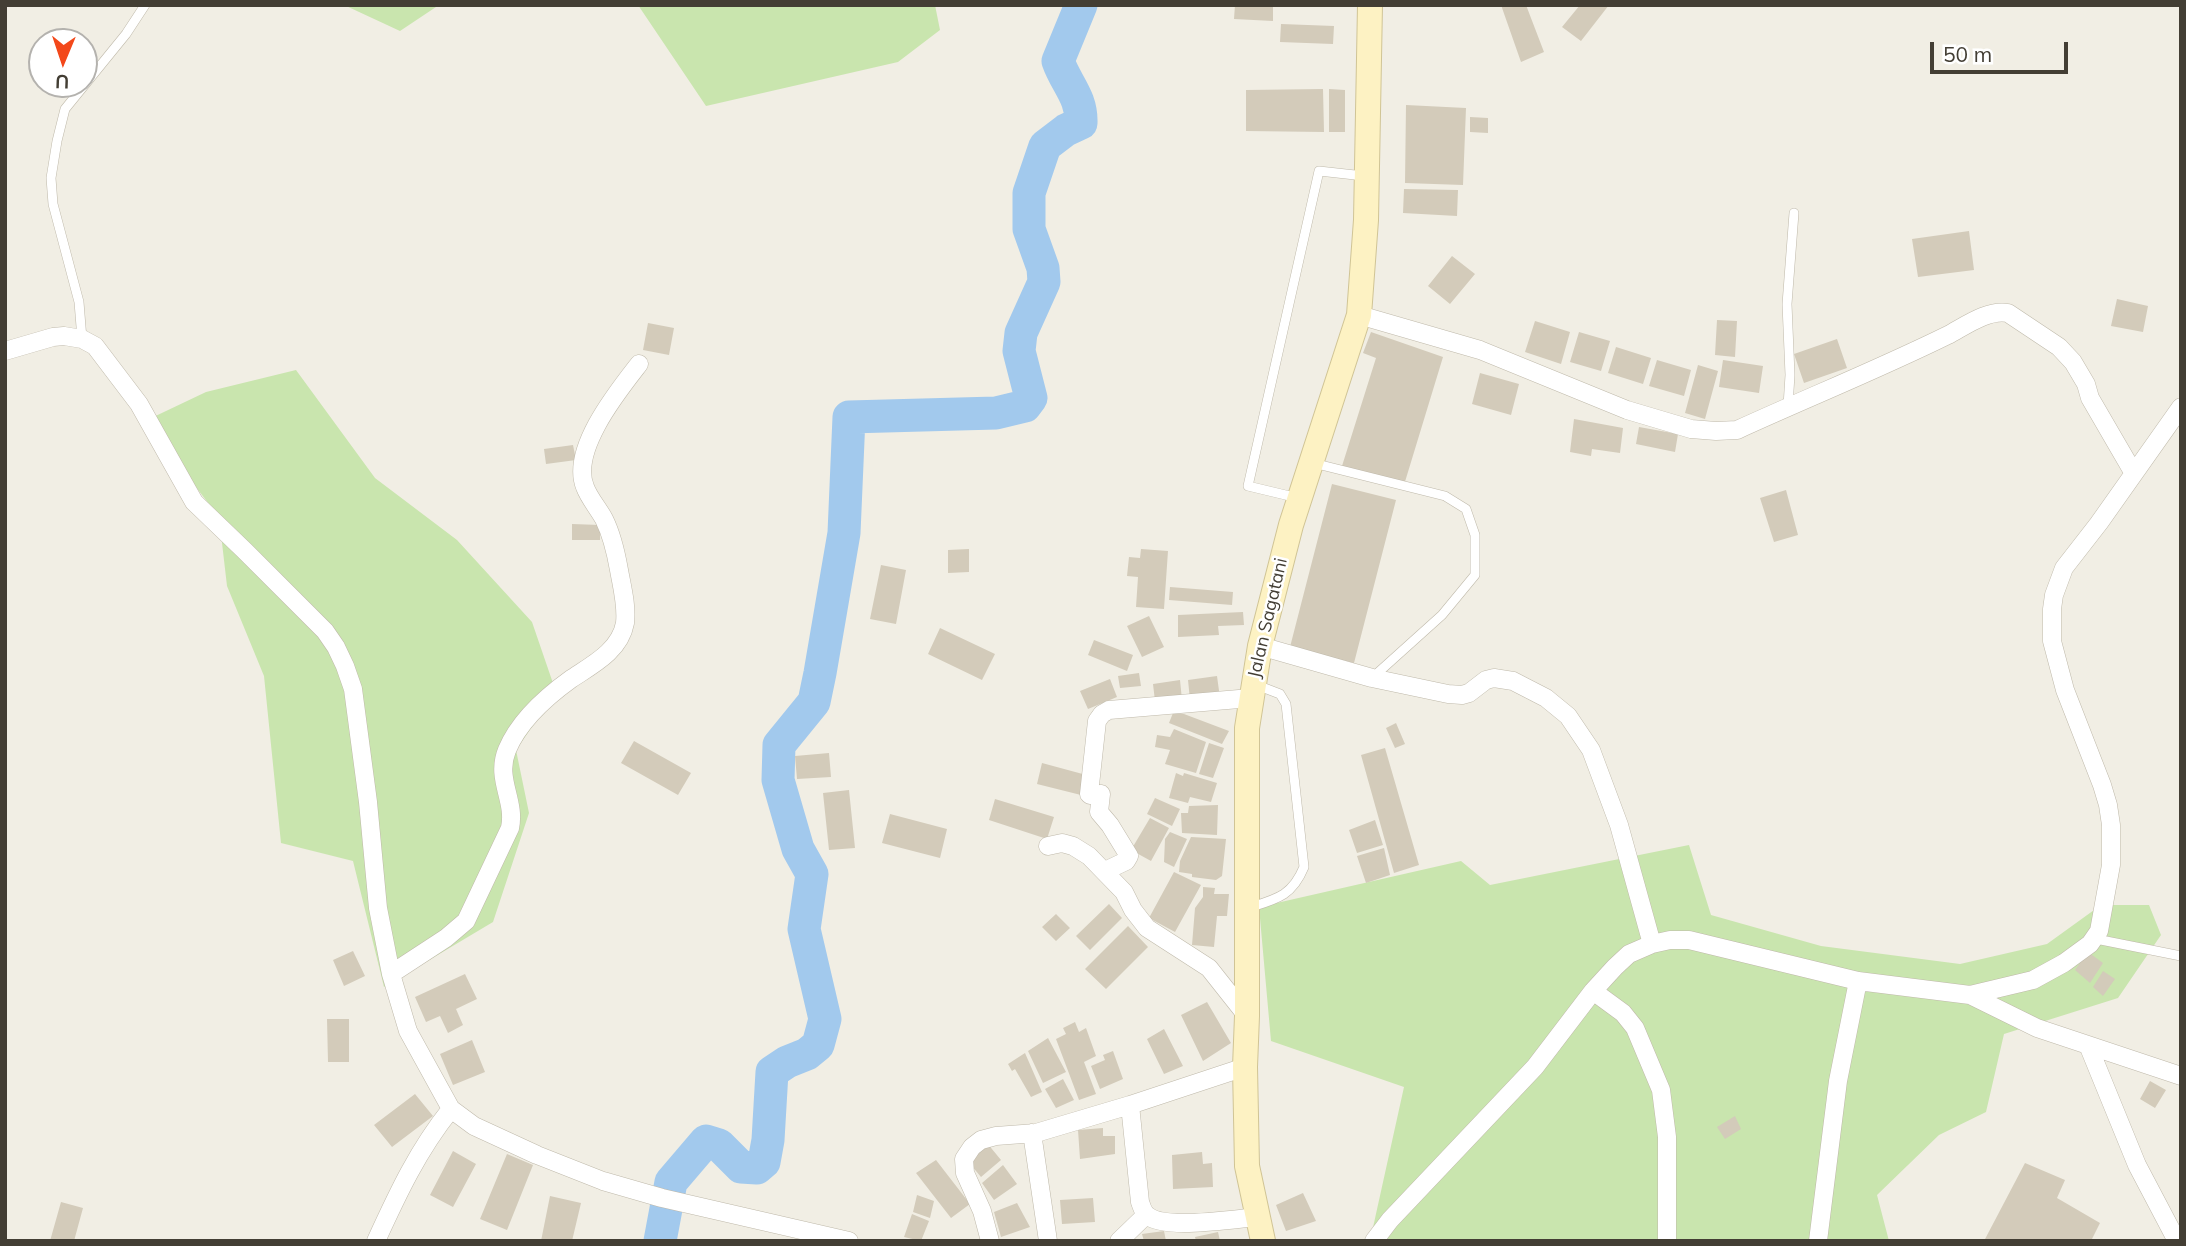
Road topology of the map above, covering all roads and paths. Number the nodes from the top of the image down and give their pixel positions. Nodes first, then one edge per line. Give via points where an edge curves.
1 (145, 5) edge
2 (1370, 5) edge
3 (1367, 176) junction
4 (1794, 213) dead end
5 (1359, 315) junction
6 (82, 339) junction
7 (5, 351) edge
8 (639, 364) dead end
9 (1788, 406) junction
10 (2181, 407) edge
11 (1311, 462) junction
12 (2133, 472) junction
13 (1300, 498) junction
14 (1260, 646) junction
15 (1372, 678) junction
16 (1252, 691) junction
17 (1048, 846) dead end
18 (1105, 871) junction
19 (1246, 908) junction
20 (2095, 939) junction
21 (1652, 944) junction
22 (2181, 956) edge
23 (391, 974) junction
24 (1858, 981) junction
25 (1593, 991) junction
26 (1970, 995) junction
27 (1247, 1016) junction
28 (2088, 1045) junction
29 (1245, 1067) junction
30 (2181, 1076) edge
31 (1130, 1105) junction
32 (451, 1109) junction
33 (1032, 1133) junction
34 (1146, 1215) junction
35 (1260, 1229) edge
36 (376, 1241) edge
37 (849, 1241) edge
38 (990, 1241) edge
39 (1048, 1241) edge
40 (1119, 1241) edge
41 (1374, 1241) edge
42 (1667, 1241) edge
43 (1818, 1241) edge
44 (2177, 1241) edge

1 - 6 lane via 65,109 57,141 51,178 53,204 79,302
2 - 3 street, Jalan Sagatani
3 - 5 street, Jalan Sagatani
3 - 13 lane via 1319,171 1248,486
4 - 9 lane via 1787,304
5 - 9 street via 1480,350 1627,410 1691,429 1737,430
5 - 11 street, Jalan Sagatani
6 - 7 street via 53,337
6 - 23 street via 102,353 139,404 194,502 336,647 353,689 378,908
8 - 23 street via 598,420 583,475 615,549 625,605 621,634 596,664 531,713 512,739 502,770 512,813 510,828 466,921
9 - 12 street via 1984,316 2008,313 2059,347 2073,362
10 - 12 street
11 - 13 street, Jalan Sagatani
11 - 15 lane via 1445,496 1466,509 1475,535 1475,575 1442,615
12 - 20 street via 2064,568 2052,609 2052,641 2065,690 2102,785 2111,825 2111,865
13 - 14 street, Jalan Sagatani
14 - 15 street
14 - 16 street, Jalan Sagatani
15 - 21 street via 1455,695 1469,693 1486,680 1502,678 1546,698 1568,716 1591,750
16 - 18 street via 1102,714 1097,722 1089,794 1101,794 1099,812 1129,856
16 - 19 street, Jalan Sagatani via 1247,728
16 - 19 lane via 1280,694 1286,704 1304,867 1297,883 1284,894
17 - 18 street via 1073,846
18 - 27 street via 1147,928 1209,968
19 - 27 street, Jalan Sagatani
20 - 22 lane
20 - 26 street via 2033,980
21 - 24 street via 1689,940
21 - 25 street via 1629,954
23 - 32 street via 408,1031
24 - 26 street
24 - 43 street via 1838,1081
25 - 41 street via 1535,1068
25 - 42 street via 1635,1028 1661,1090 1667,1137
26 - 28 street via 2037,1028
27 - 29 street, Jalan Sagatani
28 - 30 street
28 - 44 street via 2137,1165
29 - 31 street
29 - 35 street, Jalan Sagatani via 1247,1166
31 - 33 street
31 - 34 street via 1140,1202
32 - 36 street via 409,1171
32 - 37 street via 474,1126 603,1181
33 - 38 street via 981,1140 964,1160
33 - 39 street
34 - 35 street via 1167,1222
34 - 40 street

